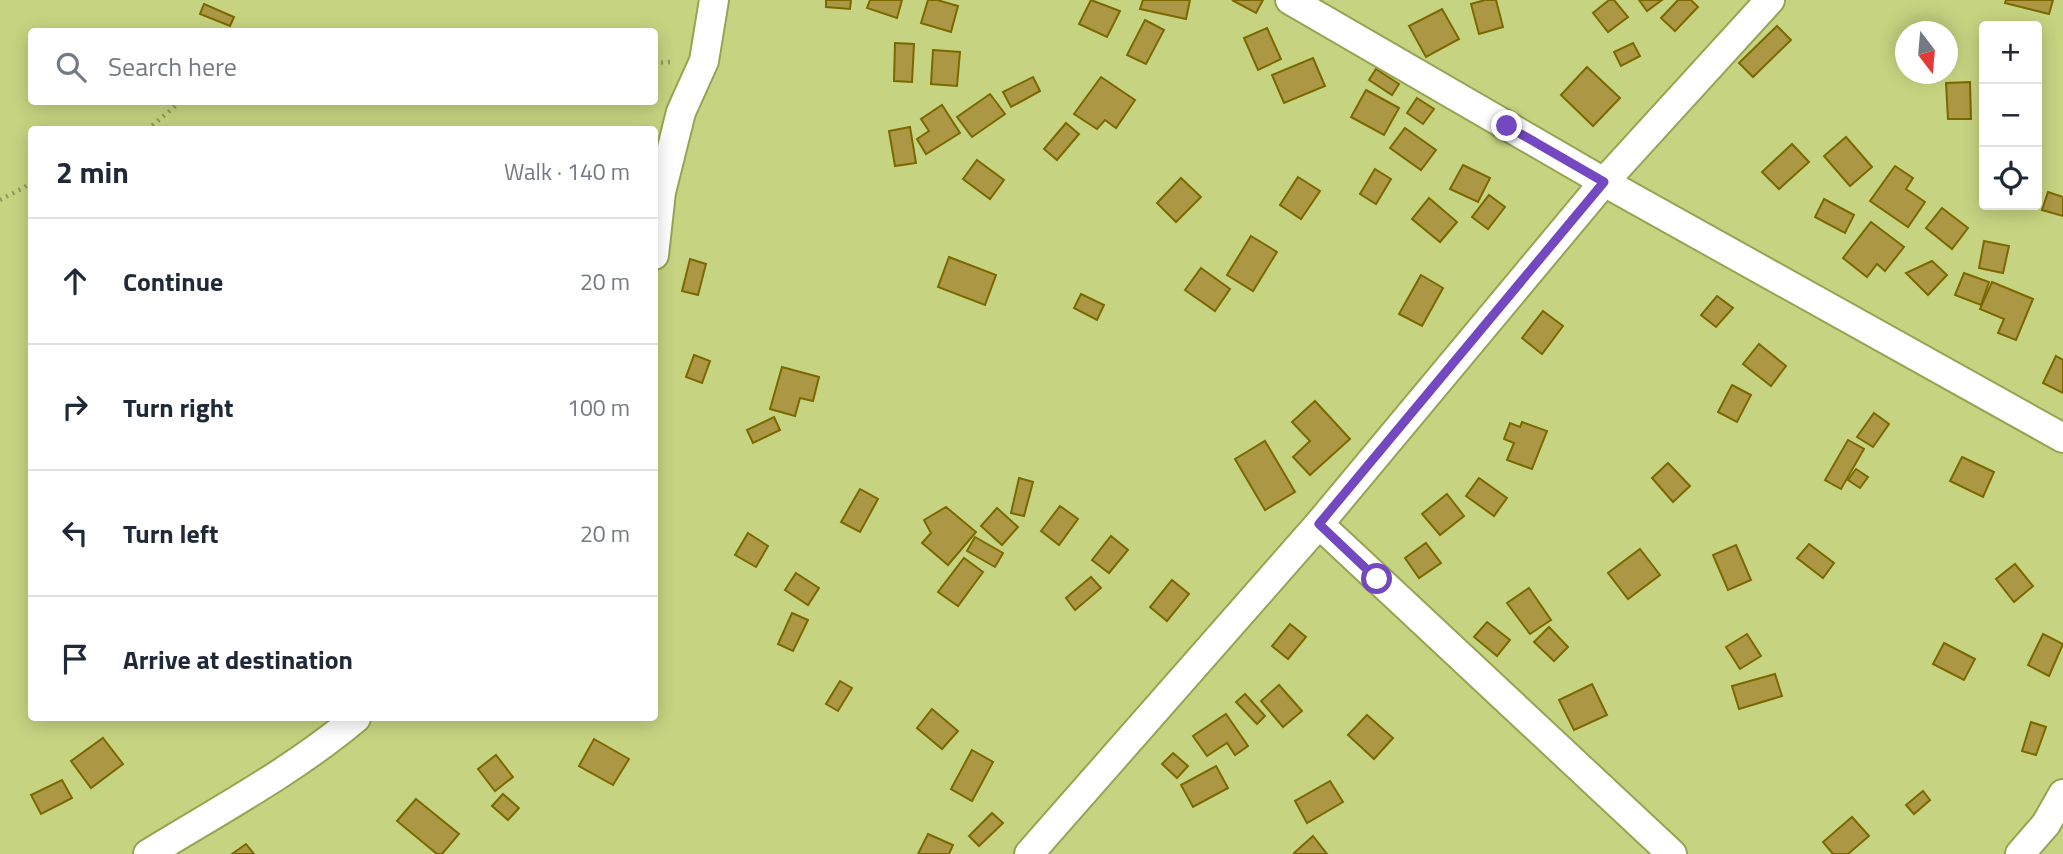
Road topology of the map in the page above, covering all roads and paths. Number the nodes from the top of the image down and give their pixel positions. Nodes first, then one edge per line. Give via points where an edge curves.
1 (714, 0) edge
2 (1290, 0) edge
3 (1770, 0) edge
4 (177, 105) edge
5 (153, 126) edge
6 (1604, 182) junction
7 (28, 185) edge
8 (0, 200) edge
9 (658, 219) edge
10 (2063, 438) edge
11 (1319, 524) junction
12 (352, 721) edge
13 (2063, 794) edge
14 (148, 854) edge
15 (1029, 854) edge
16 (1672, 854) edge
17 (2020, 854) edge

1 - 9 street via 704,61 681,112
2 - 6 street
3 - 6 street
4 - 5 path
6 - 10 street
6 - 11 street
7 - 8 path
11 - 15 street
11 - 16 street
12 - 14 street via 318,748
13 - 17 street via 2046,824

